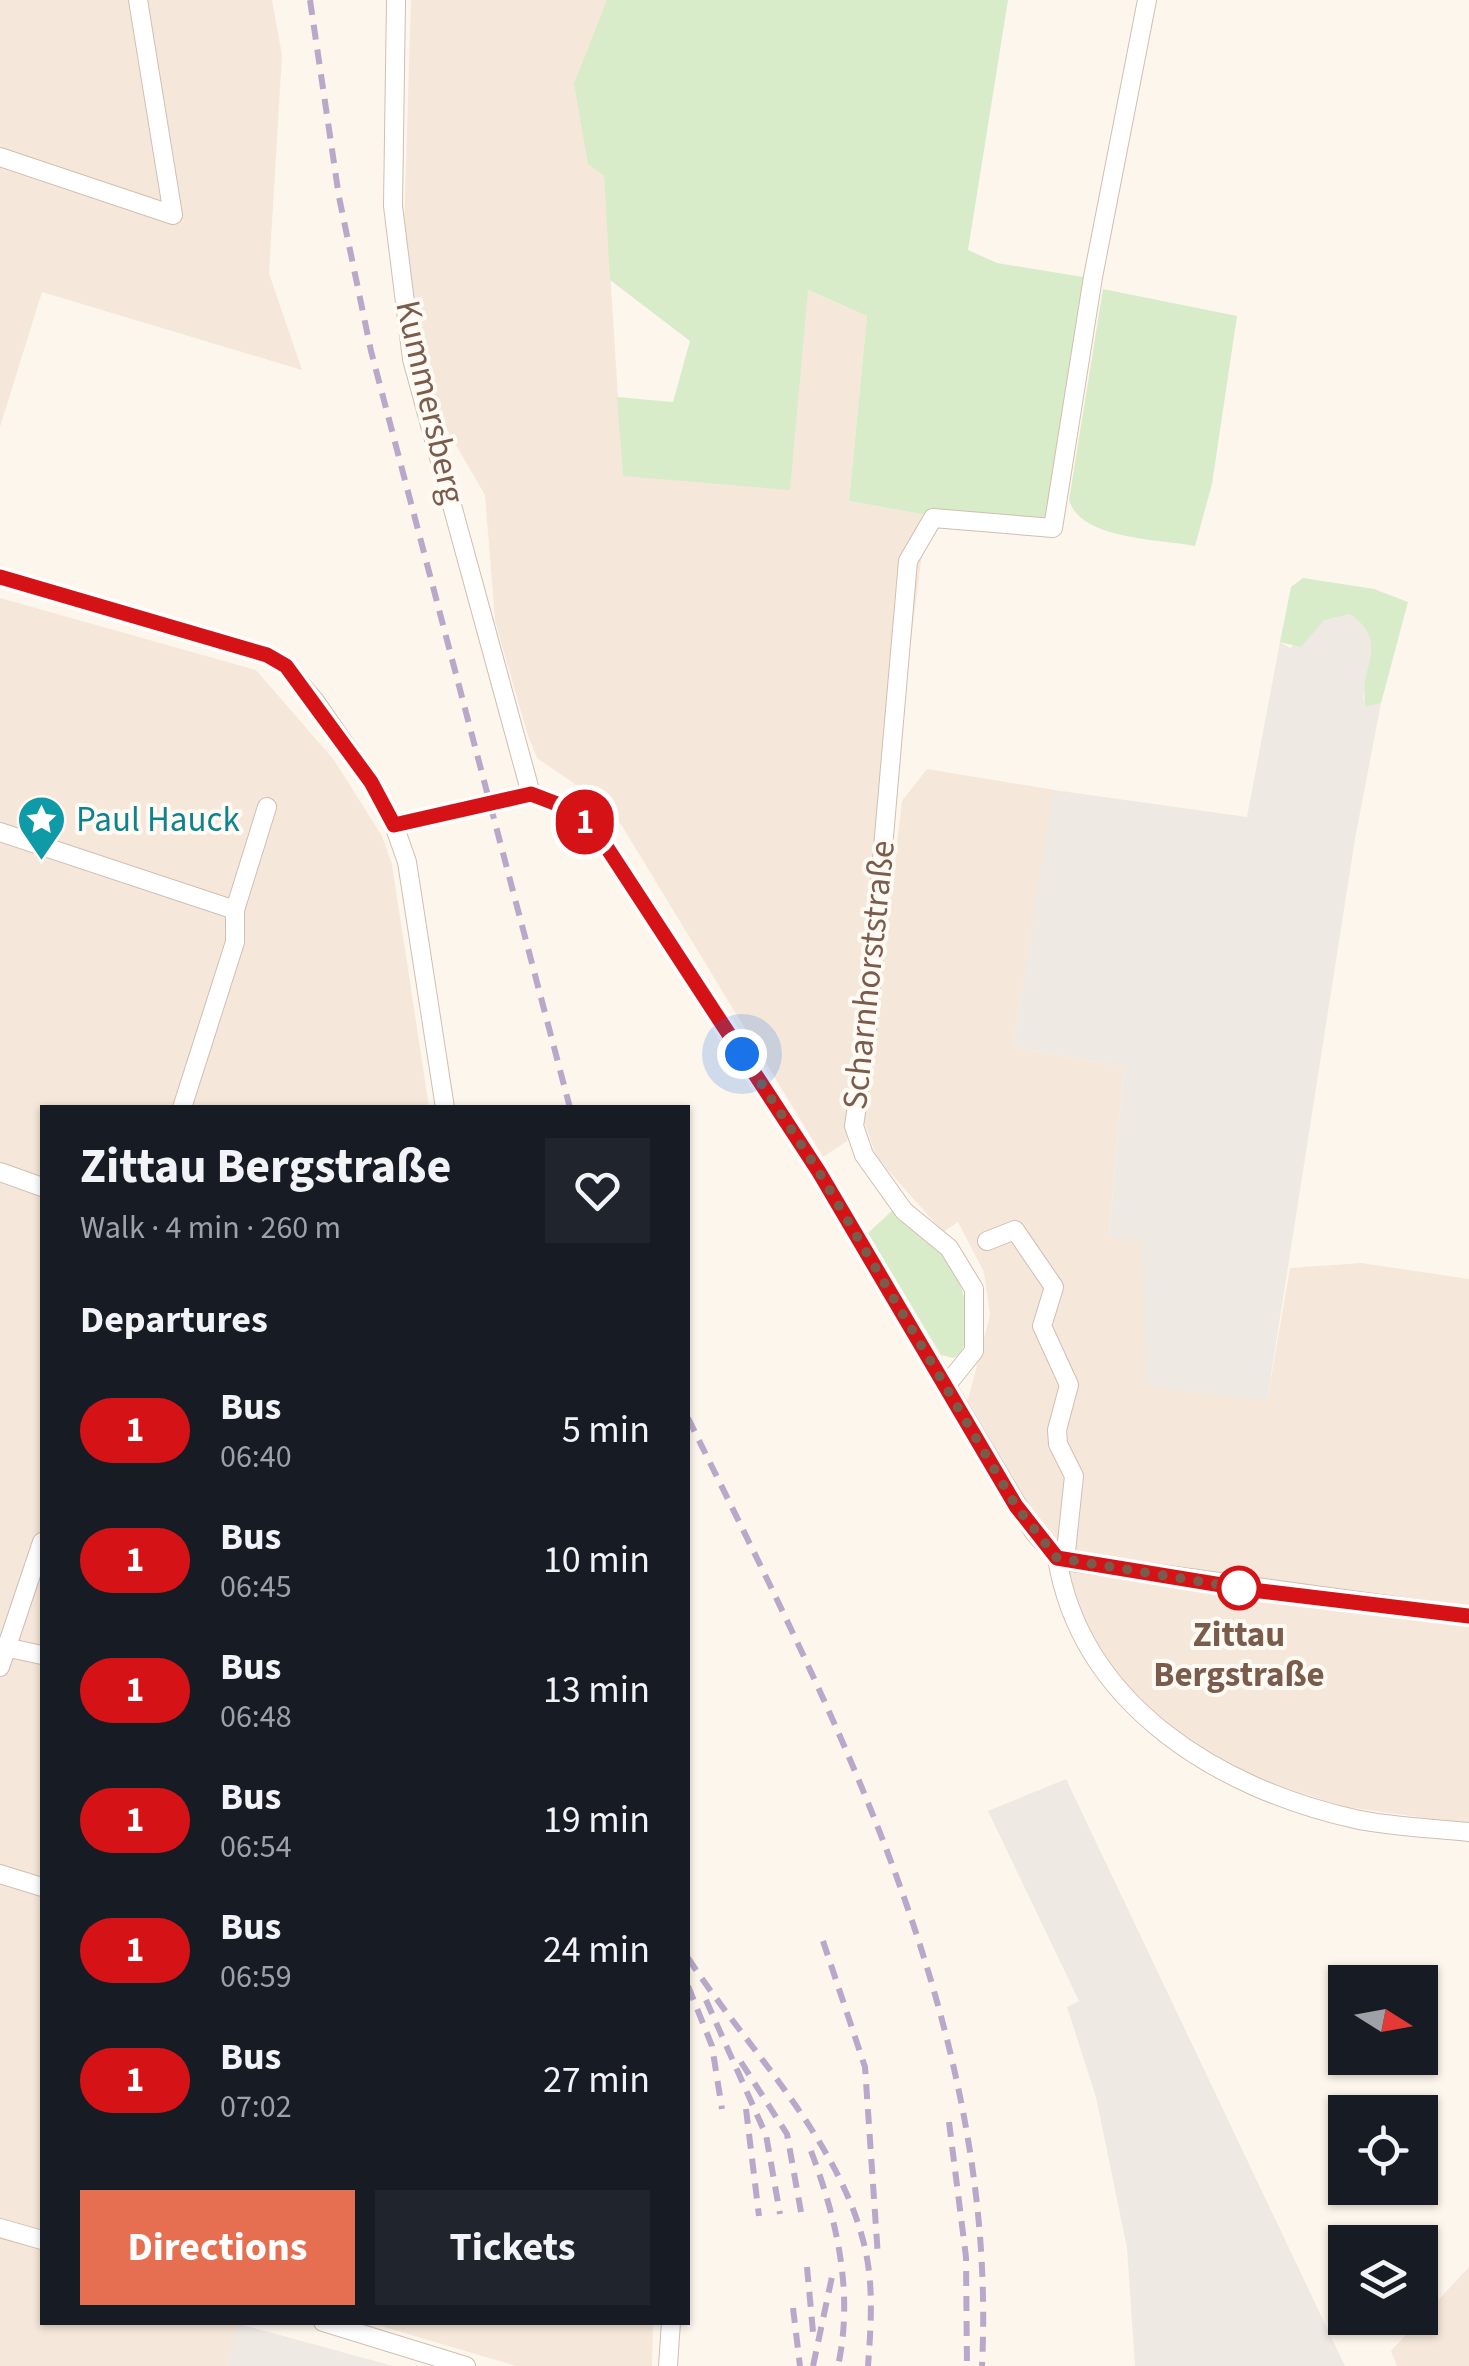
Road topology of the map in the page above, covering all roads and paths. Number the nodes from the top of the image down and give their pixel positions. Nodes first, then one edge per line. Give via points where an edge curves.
1 (138, 0) edge
2 (396, 0) edge
3 (1148, 0) edge
4 (0, 157) edge
5 (0, 578) edge
6 (531, 794) junction
7 (267, 807) dead end
8 (394, 825) junction
9 (0, 832) edge
10 (235, 910) junction
11 (183, 1105) edge
12 (445, 1105) edge
13 (0, 1172) edge
14 (40, 1186) edge
15 (986, 1241) dead end
16 (945, 1386) junction
17 (40, 1548) edge
18 (1061, 1560) junction
19 (1469, 1616) edge
20 (4, 1648) edge
21 (40, 1656) edge
22 (0, 1667) edge
23 (1469, 1832) edge
24 (0, 1874) edge
25 (40, 1886) edge
26 (0, 2228) edge
27 (40, 2239) edge
28 (333, 2325) edge
29 (670, 2325) edge
30 (466, 2366) edge
31 (668, 2366) edge

1 - 4 street via 173,215
2 - 6 street, Kummersberg via 393,206 412,359
3 - 16 street, Scharnhorststraße via 1093,277 1053,528 932,518 908,561 854,1126 864,1155 904,1210 949,1248 974,1289 974,1351
5 - 8 street via 286,666 371,782
6 - 8 street
6 - 16 street via 573,810 600,837 819,1172
7 - 10 street
8 - 12 street via 407,862
9 - 10 street
10 - 11 street via 234,942
13 - 14 street
15 - 18 street via 1015,1230 1054,1287 1042,1326 1069,1384 1057,1430 1074,1476
16 - 18 street via 1033,1532
17 - 20 street
18 - 19 street
18 - 23 street via 1063,1594 1102,1671 1176,1744 1244,1784 1356,1820
20 - 21 street
20 - 22 street
24 - 25 street
26 - 27 street
28 - 30 street
29 - 31 street

